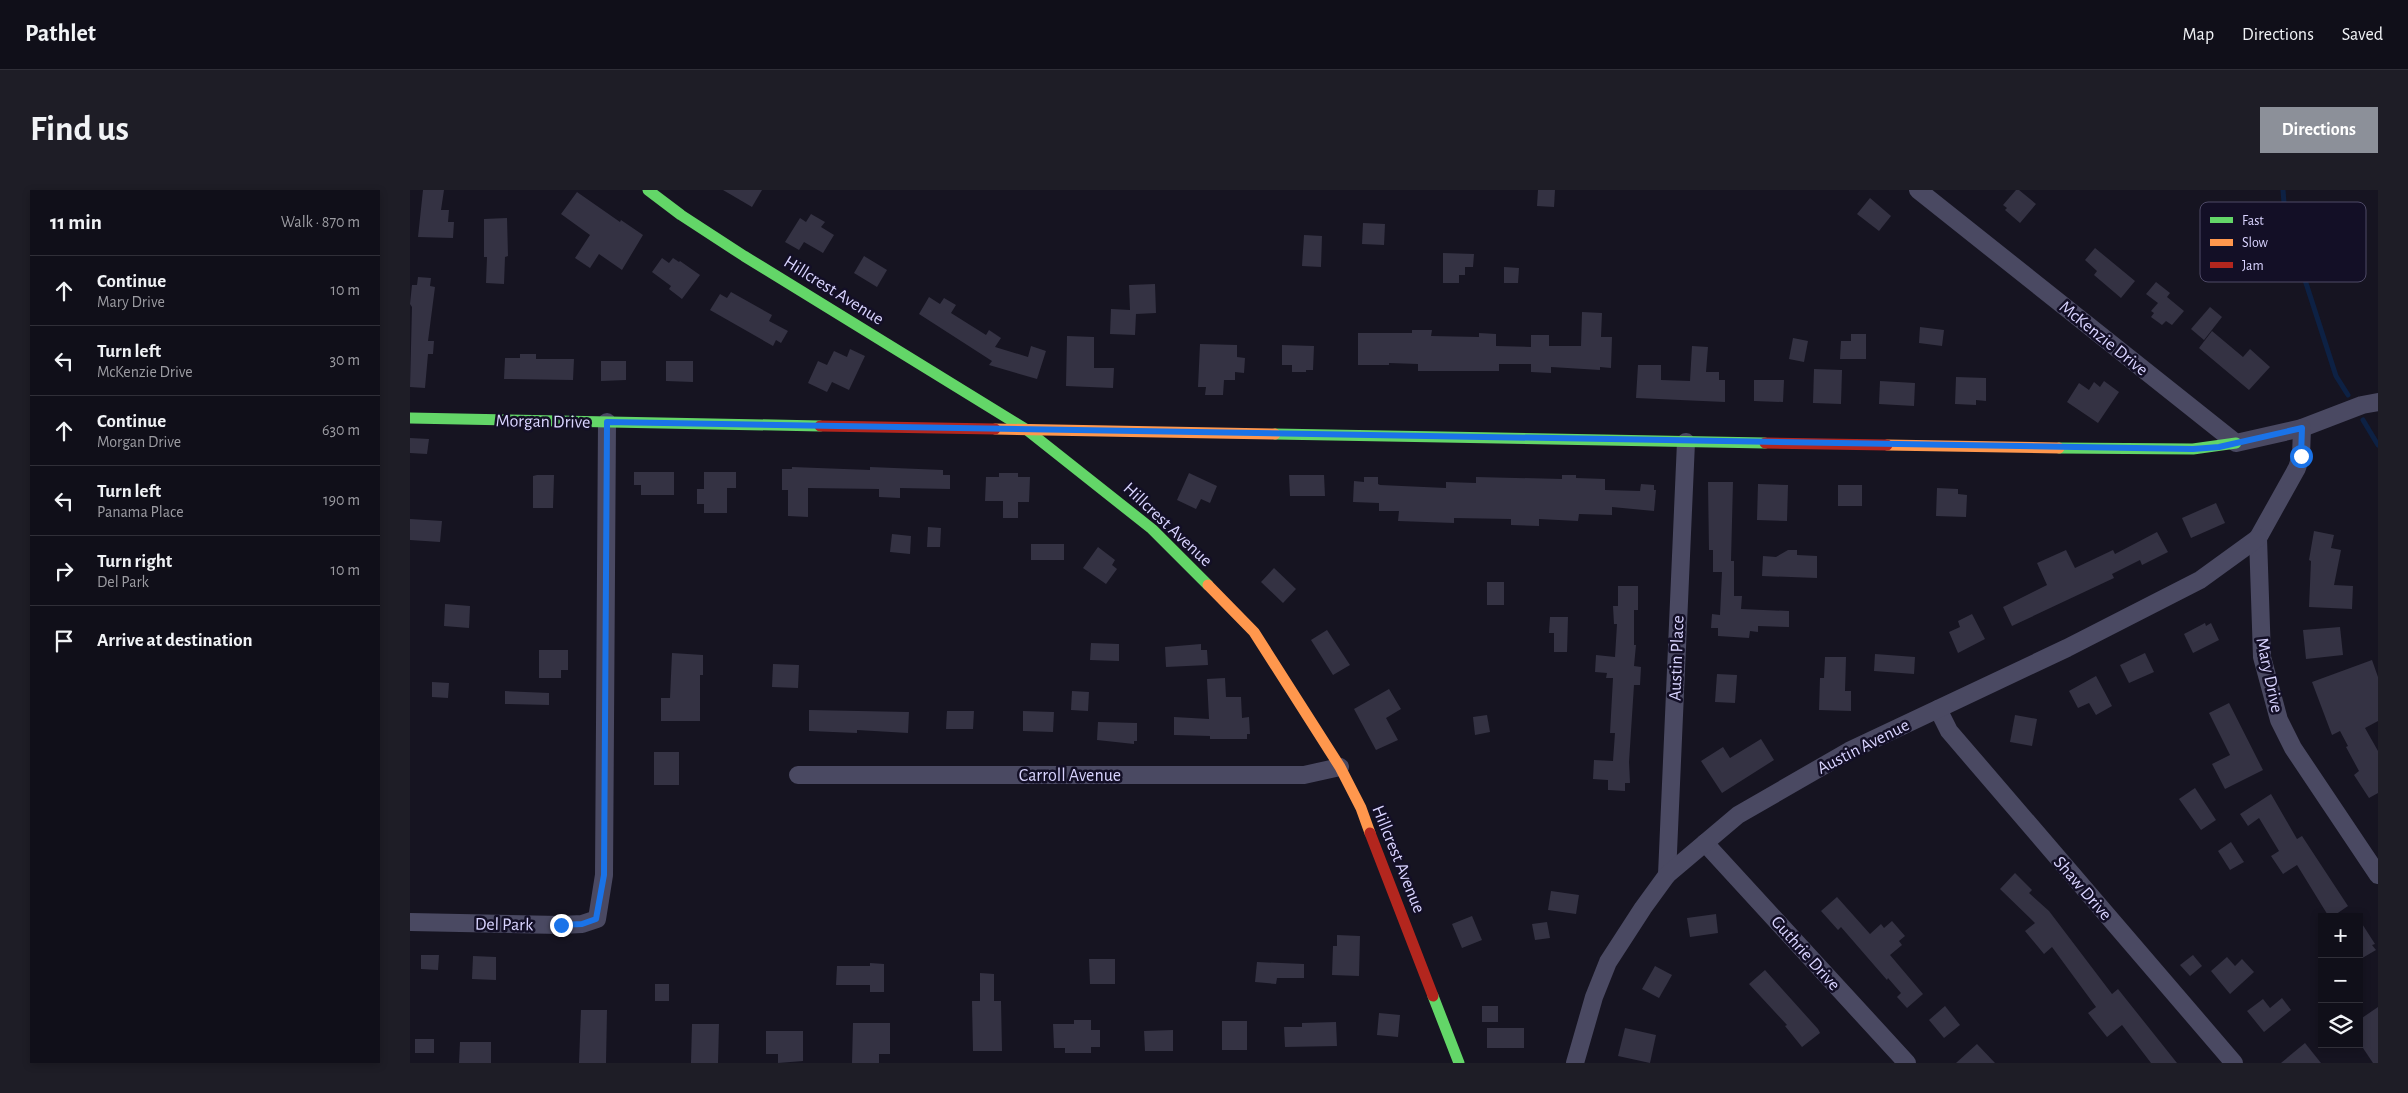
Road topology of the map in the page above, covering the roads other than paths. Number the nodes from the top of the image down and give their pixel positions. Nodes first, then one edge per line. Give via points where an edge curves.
1 (648, 190) edge
2 (1918, 190) edge
3 (2378, 402) edge
4 (410, 418) edge
5 (607, 422) junction
6 (2302, 428) junction
7 (1027, 430) junction
8 (1686, 442) junction
9 (2236, 443) junction
10 (2258, 538) junction
11 (1938, 709) junction
12 (1340, 767) junction
13 (798, 775) dead end
14 (1706, 842) junction
15 (1667, 875) junction
16 (2378, 875) edge
17 (410, 922) edge
18 (1459, 1063) edge
19 (1575, 1063) edge
20 (1908, 1063) edge
21 (2234, 1063) edge

1 - 7 street, Hillcrest Avenue via 744,256
2 - 9 street, McKenzie Drive
3 - 6 street
4 - 5 street, Morgan Drive
5 - 7 street, Morgan Drive
5 - 17 street, Del Park via 604,875 596,919 582,924 561,925
6 - 9 street
6 - 10 street via 2303,443 2297,468
7 - 8 street, Morgan Drive
7 - 12 street, Hillcrest Avenue via 1152,529 1254,632
8 - 9 street, Morgan Drive via 2193,449
8 - 15 street, Austin Place
10 - 11 street, Austin Avenue via 2200,580
10 - 16 street, Mary Drive via 2262,657 2279,720 2293,748
11 - 14 street, Austin Avenue via 1794,781 1738,815
11 - 21 street, Shaw Drive via 1949,731
12 - 13 street, Carroll Avenue via 1304,775
12 - 18 street, Hillcrest Avenue via 1381,856
14 - 15 street, Austin Avenue
14 - 20 street, Guthrie Drive
15 - 19 street, Austin Avenue via 1608,962

